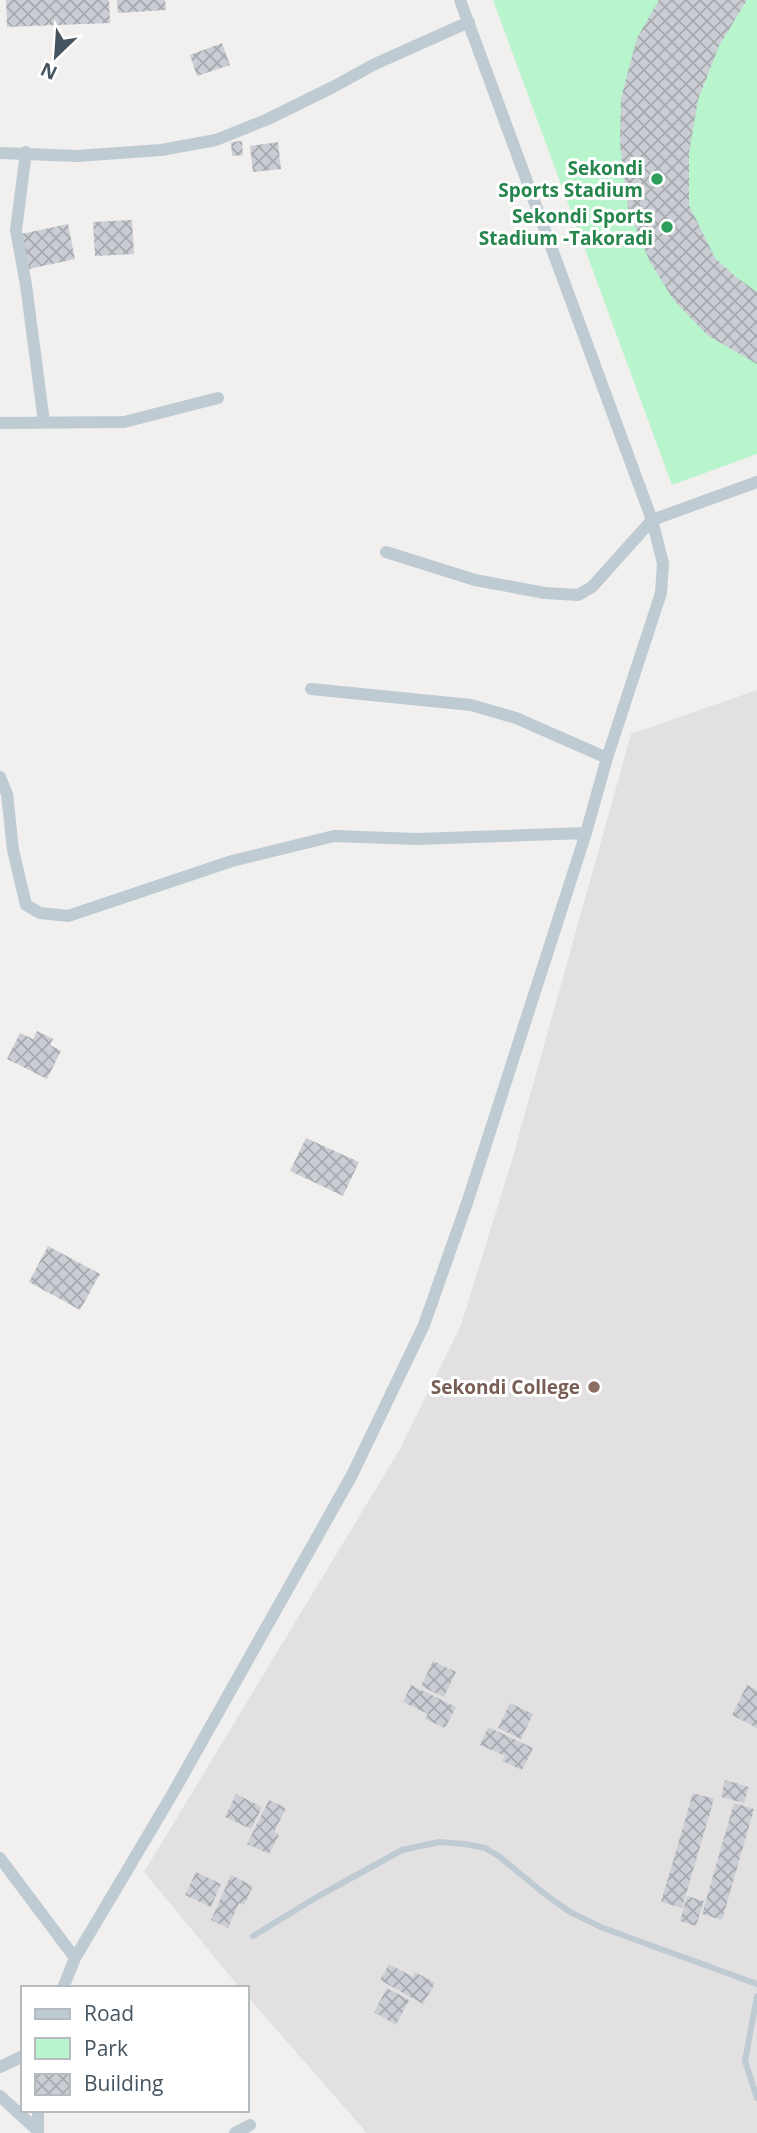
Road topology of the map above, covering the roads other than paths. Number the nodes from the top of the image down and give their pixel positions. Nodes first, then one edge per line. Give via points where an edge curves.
1 (460, 0) edge
2 (469, 22) junction
3 (26, 152) junction
4 (0, 153) edge
5 (218, 398) dead end
6 (0, 422) edge
7 (44, 422) junction
8 (757, 482) edge
9 (652, 520) junction
10 (386, 552) dead end
11 (311, 689) dead end
12 (607, 758) junction
13 (0, 777) edge
14 (586, 832) junction
15 (0, 1858) edge
16 (253, 1936) dead end
17 (75, 1958) junction
18 (757, 1984) edge
19 (64, 1986) edge
20 (757, 1996) edge
21 (21, 2057) edge
22 (0, 2067) edge
23 (0, 2096) edge
24 (757, 2098) edge
25 (38, 2112) edge
26 (250, 2125) dead end
27 (38, 2132) edge
28 (235, 2133) edge

1 - 2 street
2 - 3 street via 216,140 160,150 77,156
2 - 9 street
3 - 4 street
3 - 7 street via 16,230
5 - 7 street via 124,422
6 - 7 street
8 - 9 street
9 - 10 street via 592,587 578,595 475,580
9 - 12 street via 663,563 660,593
11 - 12 street via 471,705 516,718
12 - 14 street
13 - 14 street via 26,905 54,915 68,916 232,861 334,836 418,839
14 - 17 street via 424,1325 352,1475
15 - 17 street
16 - 18 lane via 402,1850 439,1842 465,1844 500,1857 570,1912
17 - 19 street
20 - 24 lane via 745,2061
21 - 22 street
23 - 27 street
25 - 27 street
26 - 28 street

